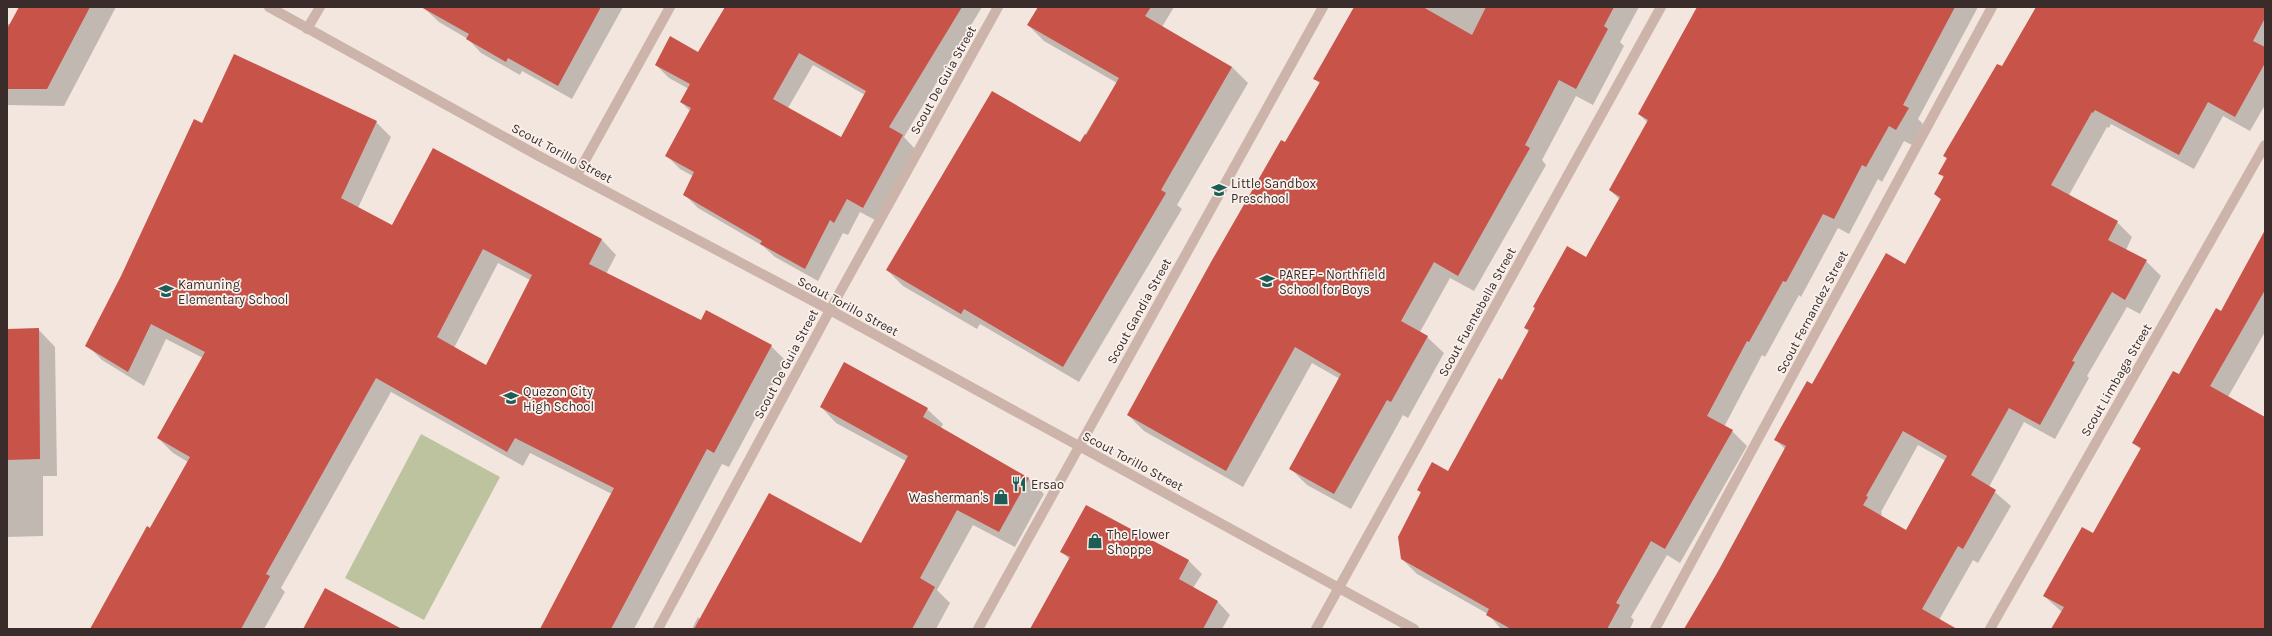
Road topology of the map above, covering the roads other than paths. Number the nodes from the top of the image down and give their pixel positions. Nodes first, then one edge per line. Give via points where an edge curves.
1 (269, 7) edge
2 (320, 7) edge
3 (670, 7) edge
4 (998, 7) edge
5 (1323, 7) edge
6 (1661, 7) edge
7 (1992, 7) edge
8 (307, 29) junction
9 (2265, 145) edge
10 (577, 175) junction
11 (830, 310) junction
12 (1078, 446) junction
13 (1339, 587) junction
14 (658, 629) edge
15 (978, 629) edge
16 (1316, 629) edge
17 (1414, 629) edge
18 (1655, 629) edge
19 (1990, 629) edge

1 - 8 street, Scout Torillo Street
2 - 8 street
3 - 10 street
4 - 11 street, Scout De Guia Street
5 - 12 street, Scout Gandia Street
6 - 13 street, Scout Fuentebella Street
7 - 18 street, Scout Fernandez Street
8 - 10 street, Scout Torillo Street
9 - 19 street, Scout Limbaga Street
10 - 11 street, Scout Torillo Street
11 - 12 street, Scout Torillo Street
11 - 14 street, Scout De Guia Street
12 - 13 street, Scout Torillo Street
12 - 15 street, Scout Gandia Street
13 - 16 street, Scout Fuentebella Street
13 - 17 street, Scout Torillo Street

